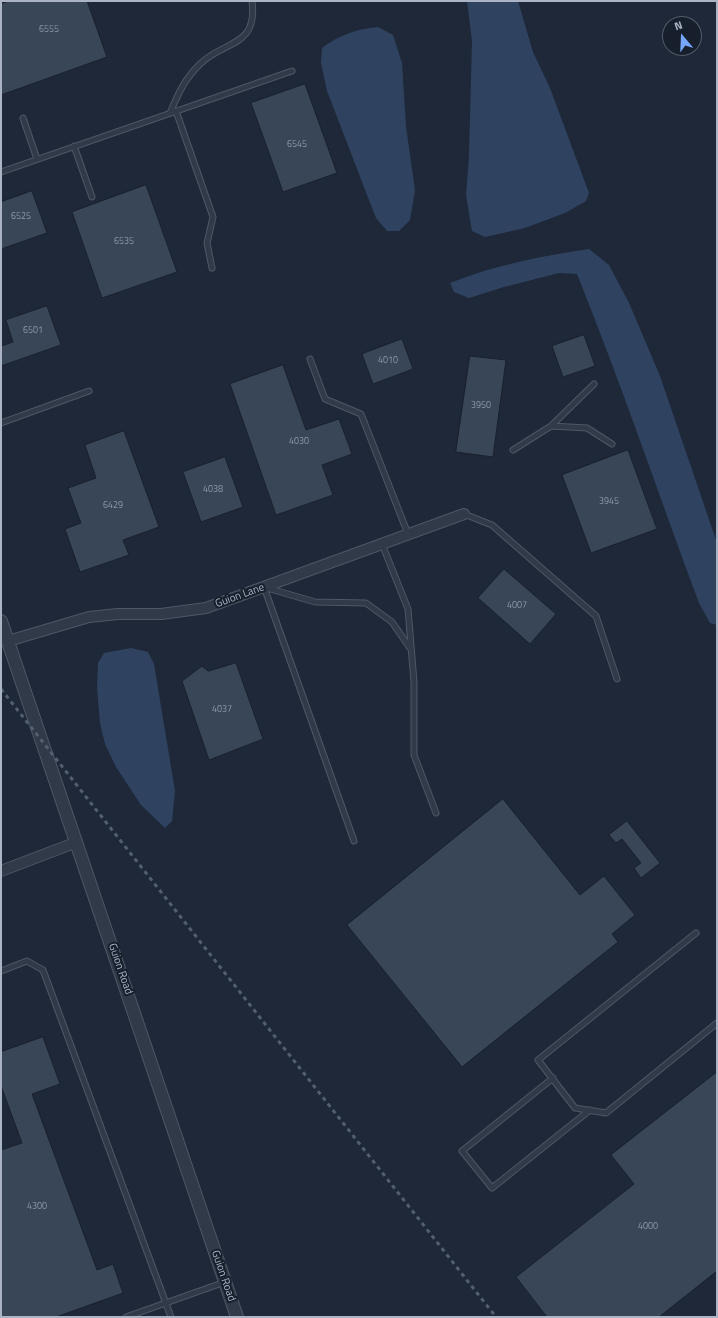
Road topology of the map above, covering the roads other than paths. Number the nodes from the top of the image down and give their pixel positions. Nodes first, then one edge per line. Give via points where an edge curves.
1 (252, 1) edge
2 (292, 71) dead end
3 (176, 111) junction
4 (170, 113) junction
5 (23, 118) dead end
6 (74, 146) junction
7 (37, 159) junction
8 (1, 172) edge
9 (92, 197) dead end
10 (212, 268) dead end
11 (310, 359) dead end
12 (594, 384) dead end
13 (89, 391) dead end
14 (1, 423) edge
15 (551, 426) junction
16 (612, 444) dead end
17 (513, 450) dead end
18 (464, 514) joint
19 (408, 534) junction
20 (382, 544) junction
21 (264, 587) junction
22 (1, 621) edge
23 (8, 641) junction
24 (411, 650) junction
25 (617, 679) dead end
26 (436, 813) dead end
27 (354, 841) dead end
28 (77, 842) junction
29 (1, 871) edge
30 (696, 933) dead end
31 (1, 971) edge
32 (717, 1023) edge
33 (553, 1078) junction
34 (590, 1110) junction
35 (226, 1282) junction
36 (166, 1303) junction
37 (126, 1317) edge
38 (171, 1317) edge
39 (237, 1317) edge

1 - 4 lane via 253,22 242,38 202,62 182,85
2 - 3 lane
3 - 4 lane
3 - 10 lane via 213,217 207,242
4 - 6 lane
5 - 7 lane
6 - 7 lane
6 - 9 lane
7 - 8 lane
11 - 19 lane via 325,399 361,414
12 - 15 lane
13 - 14 lane
15 - 16 lane via 587,428
15 - 17 lane
18 - 19 street, Guion Lane
18 - 25 lane via 492,525 596,616
19 - 20 street, Guion Lane
20 - 21 street, Guion Lane
20 - 24 lane via 408,608
21 - 23 street, Guion Lane via 206,608 161,614 89,617
21 - 24 lane via 315,602 366,603 392,622
21 - 27 lane
22 - 23 street, Guion Road
23 - 28 street, Guion Road
24 - 26 lane via 414,682 414,755
28 - 29 street
28 - 35 street, Guion Road
30 - 33 lane via 538,1060
31 - 36 lane via 27,961 43,970
32 - 34 lane via 606,1113
33 - 34 lane via 575,1108
33 - 34 lane via 462,1151 492,1188
35 - 36 lane
35 - 39 street, Guion Road
36 - 37 lane
36 - 38 lane

